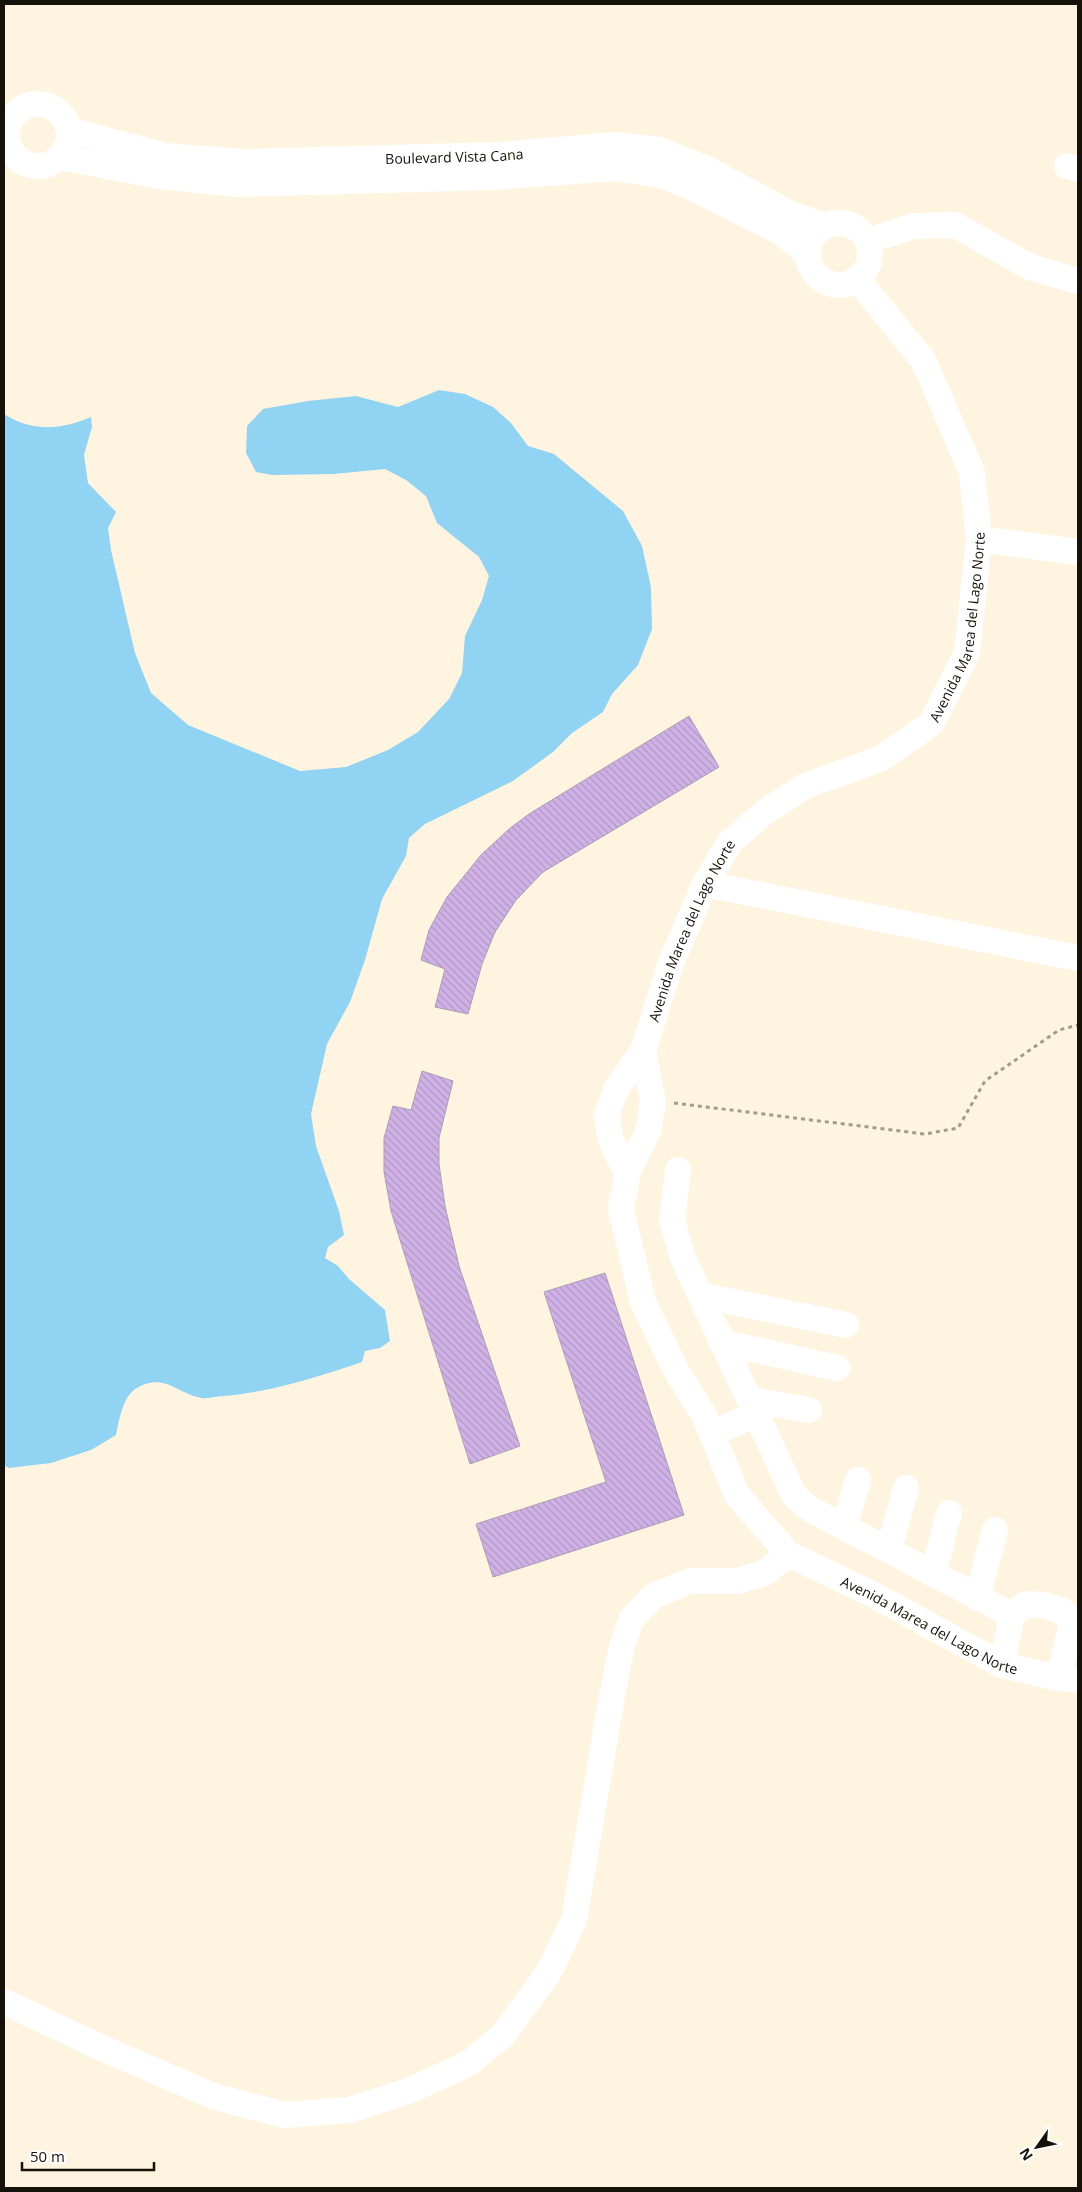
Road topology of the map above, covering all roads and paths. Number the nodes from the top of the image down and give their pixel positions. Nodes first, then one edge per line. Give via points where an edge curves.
1 (9, 112) edge
2 (69, 130) junction
3 (5, 142) edge
4 (60, 157) junction
5 (824, 226) junction
6 (868, 242) junction
7 (808, 254) junction
8 (858, 280) junction
9 (1078, 281) edge
10 (979, 539) junction
11 (1078, 552) edge
12 (706, 884) junction
13 (1078, 958) edge
14 (1078, 1025) edge
15 (643, 1051) junction
16 (653, 1100) junction
17 (678, 1170) dead end
18 (628, 1172) junction
19 (700, 1295) junction
20 (846, 1325) dead end
21 (721, 1342) junction
22 (837, 1368) dead end
23 (754, 1407) junction
24 (809, 1410) dead end
25 (712, 1433) junction
26 (858, 1480) dead end
27 (906, 1488) dead end
28 (949, 1513) dead end
29 (844, 1527) junction
30 (995, 1530) dead end
31 (889, 1549) junction
32 (788, 1554) junction
33 (933, 1574) junction
34 (977, 1598) junction
35 (1012, 1615) junction
36 (1075, 1624) edge
37 (1002, 1665) junction
38 (1068, 1678) edge
39 (4, 2002) edge

1 - 2 street via 42,103 60,112
1 - 3 street
2 - 4 street via 69,140
2 - 5 street, Boulevard Vista Cana via 166,156 244,162 499,155 617,145 659,150 705,168 791,214
3 - 4 street via 26,164 45,166
4 - 7 street, Boulevard Vista Cana via 159,176 236,184 495,176 617,168 664,176 697,190 780,232
5 - 6 street via 834,223 849,225 862,233
5 - 7 street via 812,237
6 - 8 street via 870,262
6 - 9 street via 914,226 954,225 1030,267
7 - 8 street via 814,273 820,280 839,286
8 - 10 street, Avenida Marea del Lago Norte via 923,360 972,472
10 - 11 street
10 - 12 street, Avenida Marea del Lago Norte via 967,654 931,724 882,758 805,786 765,812 730,842
12 - 13 street
12 - 15 street, Avenida Marea del Lago Norte via 672,964
14 - 16 path via 1059,1030 986,1082 958,1128 925,1134
15 - 16 street, Avenida Marea del Lago Norte
15 - 18 street, Avenida Marea del Lago Norte via 616,1089 607,1113 610,1137
16 - 18 street, Avenida Marea del Lago Norte via 649,1129
17 - 19 street via 672,1220 683,1258
18 - 25 street via 621,1209 643,1302 677,1372
19 - 20 street
19 - 21 street
21 - 22 street
21 - 23 street
23 - 24 street
23 - 25 street
23 - 29 street via 794,1494 810,1509
25 - 32 street via 737,1495
26 - 29 street
27 - 31 street
28 - 33 street
29 - 31 street
30 - 34 street
31 - 33 street
32 - 37 street, Avenida Marea del Lago Norte via 872,1594
32 - 39 street via 765,1573 736,1581 690,1580 653,1596 632,1620 622,1646 612,1696 574,1920 549,1972 503,2035 470,2063 411,2090 350,2110 284,2115 213,2096
33 - 34 street
34 - 35 street
35 - 36 street via 1025,1604 1043,1605 1063,1611
35 - 37 street
36 - 38 street
37 - 38 street, Avenida Marea del Lago Norte

